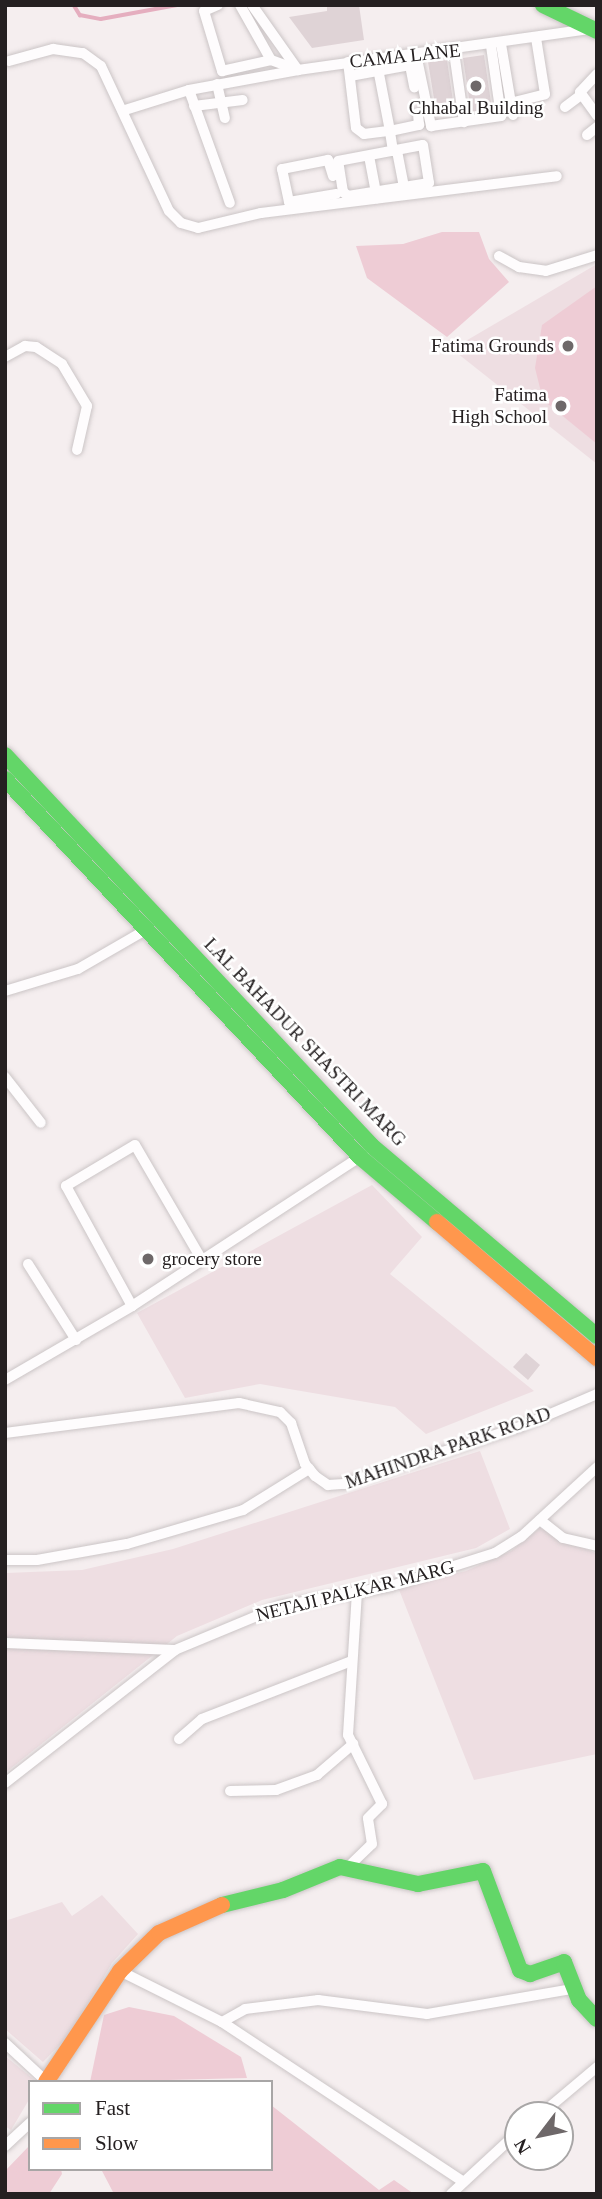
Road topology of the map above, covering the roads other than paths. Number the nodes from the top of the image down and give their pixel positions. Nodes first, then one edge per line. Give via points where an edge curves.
1 (218, 5) edge
2 (240, 5) edge
3 (251, 5) edge
4 (543, 5) edge
5 (567, 11) edge
6 (594, 30) edge
7 (536, 38) junction
8 (496, 45) junction
9 (454, 53) junction
10 (376, 58) junction
11 (412, 58) junction
12 (271, 60) junction
13 (9, 61) dead end
14 (348, 62) junction
15 (298, 70) junction
16 (379, 71) junction
17 (597, 74) edge
18 (350, 76) junction
19 (217, 84) junction
20 (189, 90) junction
21 (581, 95) junction
22 (243, 100) dead end
23 (222, 103) junction
24 (510, 103) junction
25 (194, 106) junction
26 (565, 107) dead end
27 (125, 110) junction
28 (513, 115) dead end
29 (597, 115) edge
30 (225, 118) dead end
31 (464, 122) junction
32 (597, 127) edge
33 (390, 131) junction
34 (587, 135) dead end
35 (395, 151) junction
36 (369, 156) junction
37 (557, 176) dead end
38 (405, 191) junction
39 (377, 195) junction
40 (337, 198) junction
41 (230, 203) dead end
42 (597, 255) edge
43 (499, 256) dead end
44 (5, 357) edge
45 (77, 450) dead end
46 (5, 755) edge
47 (11, 782) edge
48 (153, 926) junction
49 (5, 991) edge
50 (5, 1077) edge
51 (310, 1080) junction
52 (298, 1092) junction
53 (41, 1123) dead end
54 (366, 1151) junction
55 (202, 1260) junction
56 (28, 1264) dead end
57 (514, 1266) junction
58 (503, 1278) junction
59 (132, 1306) junction
60 (597, 1336) edge
61 (76, 1340) junction
62 (597, 1358) edge
63 (5, 1380) edge
64 (597, 1394) edge
65 (5, 1433) edge
66 (597, 1467) edge
67 (309, 1469) junction
68 (540, 1520) junction
69 (597, 1546) edge
70 (5, 1560) edge
71 (357, 1592) junction
72 (5, 1643) edge
73 (175, 1650) junction
74 (349, 1662) junction
75 (179, 1739) dead end
76 (352, 1744) junction
77 (5, 1783) edge
78 (230, 1791) dead end
79 (348, 1867) junction
80 (120, 1971) junction
81 (572, 1989) junction
82 (597, 2019) edge
83 (222, 2022) junction
84 (5, 2043) edge
85 (597, 2067) edge
86 (45, 2080) edge
87 (47, 2080) edge
88 (557, 2101) edge
89 (28, 2125) edge
90 (8, 2140) edge
91 (504, 2144) edge
92 (462, 2181) junction
93 (451, 2194) edge

1 - 12 street via 204,11 222,71
2 - 12 street
3 - 15 street
4 - 5 main road
5 - 6 main road
6 - 7 street, CAMA LANE
7 - 8 street, CAMA LANE
7 - 24 street via 545,94
8 - 9 street, CAMA LANE
8 - 24 street
8 - 31 street via 501,116
9 - 11 street, CAMA LANE
9 - 31 street
10 - 11 street, CAMA LANE
10 - 14 street, CAMA LANE
10 - 16 street
11 - 16 street
11 - 31 street via 428,125
11 - 33 street via 419,125
12 - 15 street
13 - 27 street via 53,50 83,52 112,81
14 - 15 street, CAMA LANE
14 - 18 street
15 - 19 street, CAMA LANE
16 - 18 street
16 - 33 street
17 - 21 street via 580,88
18 - 33 street via 359,132
19 - 20 street, CAMA LANE
19 - 23 street
20 - 25 street
20 - 27 street, CAMA LANE
21 - 26 street
21 - 29 street
22 - 23 street
23 - 25 street
23 - 30 street
24 - 28 street
25 - 41 street
27 - 40 street via 169,211 181,223 198,228
32 - 34 street
33 - 35 street
35 - 36 street
35 - 38 street
35 - 38 street via 423,145 432,180
36 - 39 street
36 - 39 street via 337,163 345,195
37 - 38 street
38 - 39 street
39 - 40 street
40 - 40 street via 328,160 282,167 289,202
42 - 43 street via 546,271 519,267
44 - 45 street via 25,346 36,347 62,364 87,406
46 - 47 main road, LAL BAHADUR SHASTRI MARG
47 - 48 main road, LAL BAHADUR SHASTRI MARG
48 - 49 street via 78,969
48 - 51 main road, LAL BAHADUR SHASTRI MARG
48 - 52 main road, LAL BAHADUR SHASTRI MARG
50 - 53 street
51 - 52 main road
51 - 54 main road, LAL BAHADUR SHASTRI MARG
52 - 54 main road, LAL BAHADUR SHASTRI MARG
54 - 55 street
54 - 57 main road, LAL BAHADUR SHASTRI MARG
54 - 58 main road, LAL BAHADUR SHASTRI MARG
55 - 59 street
55 - 59 street via 135,1145 66,1186
56 - 61 street
57 - 58 main road
57 - 60 main road, LAL BAHADUR SHASTRI MARG
58 - 62 main road, LAL BAHADUR SHASTRI MARG
59 - 61 street
61 - 63 street
64 - 67 street, MAHINDRA PARK ROAD via 522,1426 344,1484 328,1485
65 - 67 street via 239,1403 286,1417
66 - 68 street, NETAJI PALKAR MARG
67 - 70 street via 243,1510 127,1544 37,1560
68 - 69 street via 563,1538
68 - 71 street, NETAJI PALKAR MARG via 495,1553
71 - 73 street, NETAJI PALKAR MARG via 281,1606
71 - 74 street
72 - 73 street
73 - 77 street, NETAJI PALKAR MARG
74 - 75 street via 202,1720
74 - 76 street
76 - 78 street via 317,1775 276,1790
76 - 79 street via 382,1804 368,1818 372,1844
79 - 80 main road via 208,1908 159,1933
79 - 81 main road via 418,1884 483,1871 520,1970 530,1974 564,1962
80 - 83 street
80 - 87 main road
81 - 82 main road
81 - 83 street via 427,2014 318,2000 245,2009
83 - 92 street
84 - 86 street
85 - 88 street
89 - 90 street
91 - 92 street
92 - 93 street

